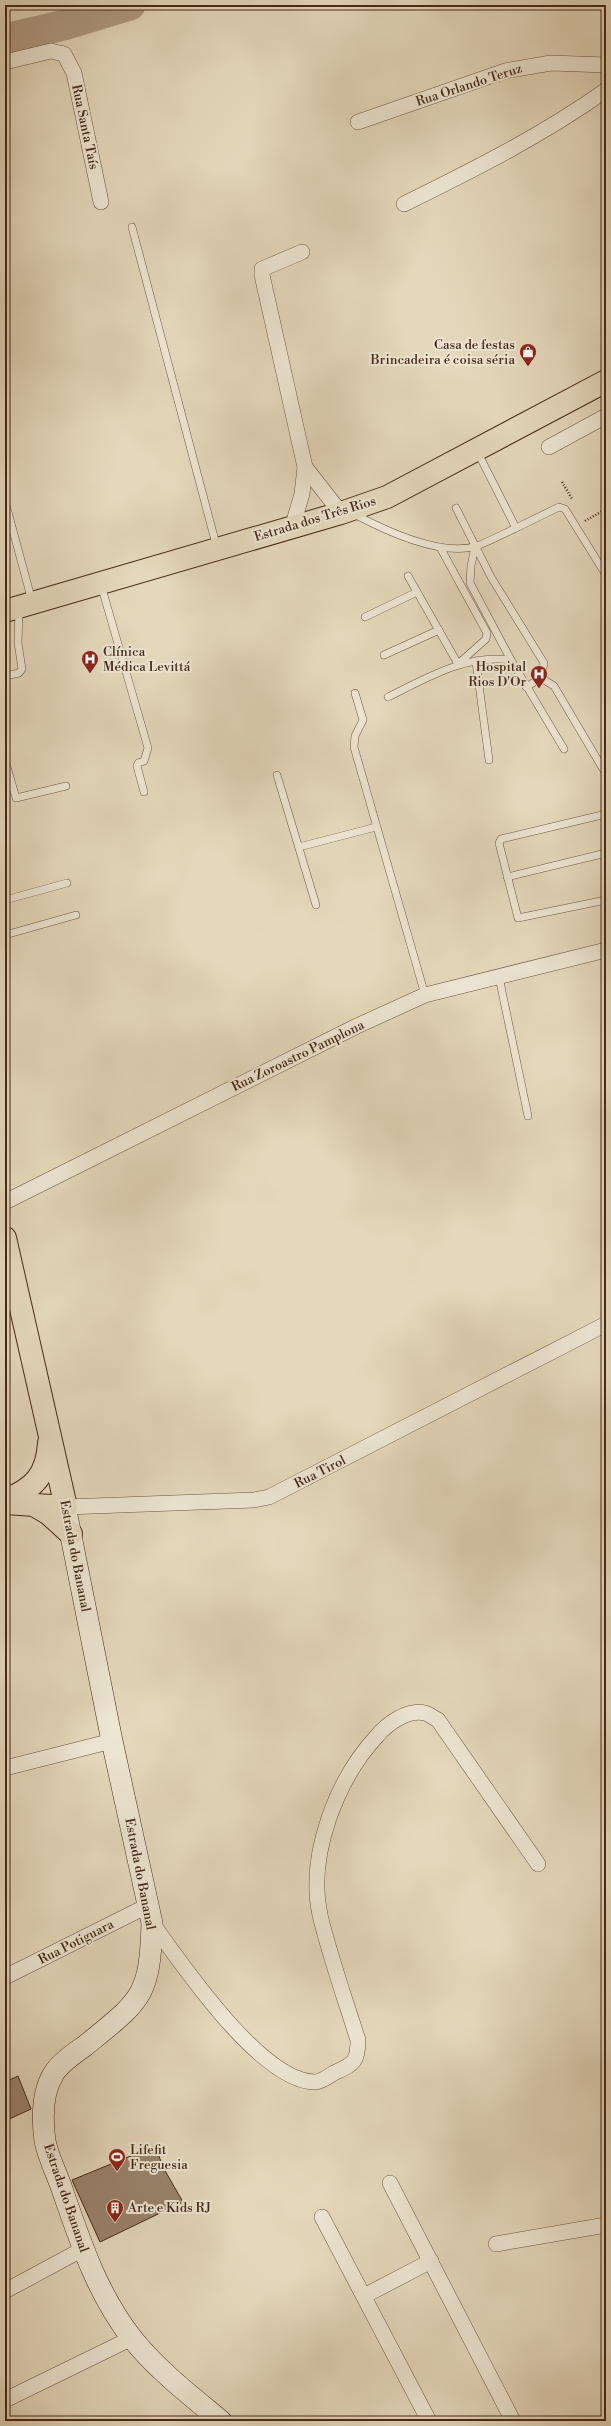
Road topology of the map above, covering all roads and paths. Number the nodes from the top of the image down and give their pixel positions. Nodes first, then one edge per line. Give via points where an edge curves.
1 (5, 62) edge
2 (606, 65) edge
3 (606, 90) edge
4 (358, 122) dead end
5 (101, 202) dead end
6 (404, 204) dead end
7 (132, 227) dead end
8 (302, 252) dead end
9 (606, 381) edge
10 (606, 416) edge
11 (549, 447) dead end
12 (476, 450) junction
13 (305, 467) junction
14 (5, 501) edge
15 (456, 508) dead end
16 (606, 509) edge
17 (345, 512) junction
18 (585, 521) dead end
19 (292, 528) junction
20 (516, 528) junction
21 (475, 546) junction
22 (218, 549) junction
23 (441, 549) junction
24 (606, 575) edge
25 (408, 576) dead end
26 (101, 583) junction
27 (417, 592) junction
28 (19, 607) edge
29 (364, 616) dead end
30 (439, 630) junction
31 (384, 655) dead end
32 (511, 660) junction
33 (476, 662) junction
34 (458, 664) junction
35 (5, 676) edge
36 (541, 678) junction
37 (526, 687) junction
38 (355, 693) dead end
39 (388, 697) dead end
40 (564, 749) dead end
41 (5, 760) edge
42 (489, 760) dead end
43 (606, 774) edge
44 (277, 775) dead end
45 (66, 786) dead end
46 (144, 792) dead end
47 (606, 814) edge
48 (376, 827) junction
49 (299, 847) junction
50 (606, 853) edge
51 (507, 877) junction
52 (67, 883) dead end
53 (5, 900) edge
54 (606, 900) edge
55 (316, 906) dead end
56 (76, 915) dead end
57 (5, 935) edge
58 (606, 950) edge
59 (499, 977) junction
60 (425, 995) junction
61 (528, 1116) dead end
62 (5, 1202) edge
63 (5, 1238) edge
64 (606, 1324) edge
65 (50, 1436) junction
66 (5, 1502) edge
67 (33, 1505) junction
68 (66, 1507) junction
69 (71, 1534) junction
70 (112, 1741) junction
71 (5, 1768) edge
72 (538, 1864) dead end
73 (150, 1915) junction
74 (5, 1978) edge
75 (390, 2183) dead end
76 (322, 2217) dead end
77 (606, 2226) edge
78 (496, 2244) dead end
79 (83, 2249) junction
80 (431, 2261) junction
81 (5, 2291) edge
82 (364, 2296) junction
83 (132, 2338) junction
84 (5, 2400) edge
85 (221, 2421) edge
86 (429, 2421) edge
87 (513, 2421) edge

1 - 5 street, Rua Santa Taís via 51,51 64,54 74,73
2 - 4 street, Rua Orlando Teruz via 551,63 505,71
3 - 6 street via 495,159
7 - 22 lane
8 - 13 street via 267,265 262,269 262,275
9 - 12 main road, Estrada dos Três Rios
10 - 11 street
12 - 17 main road, Estrada dos Três Rios via 386,497
12 - 20 lane
13 - 17 street
13 - 19 street via 302,494
14 - 28 lane
15 - 21 lane
16 - 18 path
17 - 19 main road, Estrada dos Três Rios
17 - 23 lane
19 - 22 main road, Estrada dos Três Rios
20 - 21 lane
20 - 24 lane via 559,507 565,508
21 - 23 lane
21 - 32 lane via 470,583
21 - 36 lane via 544,664
22 - 26 main road, Estrada dos Três Rios
23 - 34 lane via 487,634 486,639
25 - 27 lane
26 - 28 main road, Estrada dos Três Rios
26 - 46 lane via 148,748 144,761 137,766
27 - 29 lane
27 - 30 lane
28 - 35 lane via 18,643 22,669
30 - 31 lane
30 - 34 lane
32 - 33 lane via 498,658
32 - 37 lane
33 - 34 lane
33 - 42 lane
34 - 39 lane
36 - 37 lane
36 - 43 lane via 554,686
37 - 40 lane
38 - 48 lane via 363,720 355,736 354,747
41 - 45 lane via 16,798
44 - 49 lane
47 - 51 lane via 501,839 499,843
48 - 49 lane
48 - 60 lane
49 - 55 lane
50 - 51 lane
51 - 54 lane via 516,916 520,919
52 - 53 lane
56 - 57 lane
58 - 59 street, Rua Zoroastro Pamplona
59 - 60 street, Rua Zoroastro Pamplona
59 - 61 lane
60 - 62 street, Rua Zoroastro Pamplona via 357,1026
63 - 65 main road, Estrada do Bananal
64 - 68 street, Rua Tirol via 269,1497 254,1500
65 - 66 main road via 46,1462 38,1479 20,1495
65 - 68 main road, Estrada do Bananal
66 - 67 main road, Rua Tirol
67 - 68 main road, Rua Tirol
67 - 69 main road via 49,1514
68 - 69 street, Estrada do Bananal
69 - 70 street, Estrada do Bananal
70 - 71 street
70 - 73 street, Estrada do Bananal
72 - 73 street via 438,1720 424,1713 402,1716 384,1728 361,1753 344,1779 326,1826 319,1862 320,1914 358,2040 358,2053 353,2064 316,2082 300,2079 284,2071 244,2041 187,1971
73 - 74 street, Rua Potiguara
73 - 79 street, Estrada do Bananal via 148,1975 142,1994 129,2010 54,2072 47,2087 44,2105 46,2143
75 - 80 street
76 - 82 street
77 - 78 street
79 - 81 street
79 - 83 street, Estrada do Bananal via 107,2301
80 - 82 street
80 - 87 street
82 - 86 street
83 - 84 street
83 - 85 street, Estrada do Bananal via 163,2371

